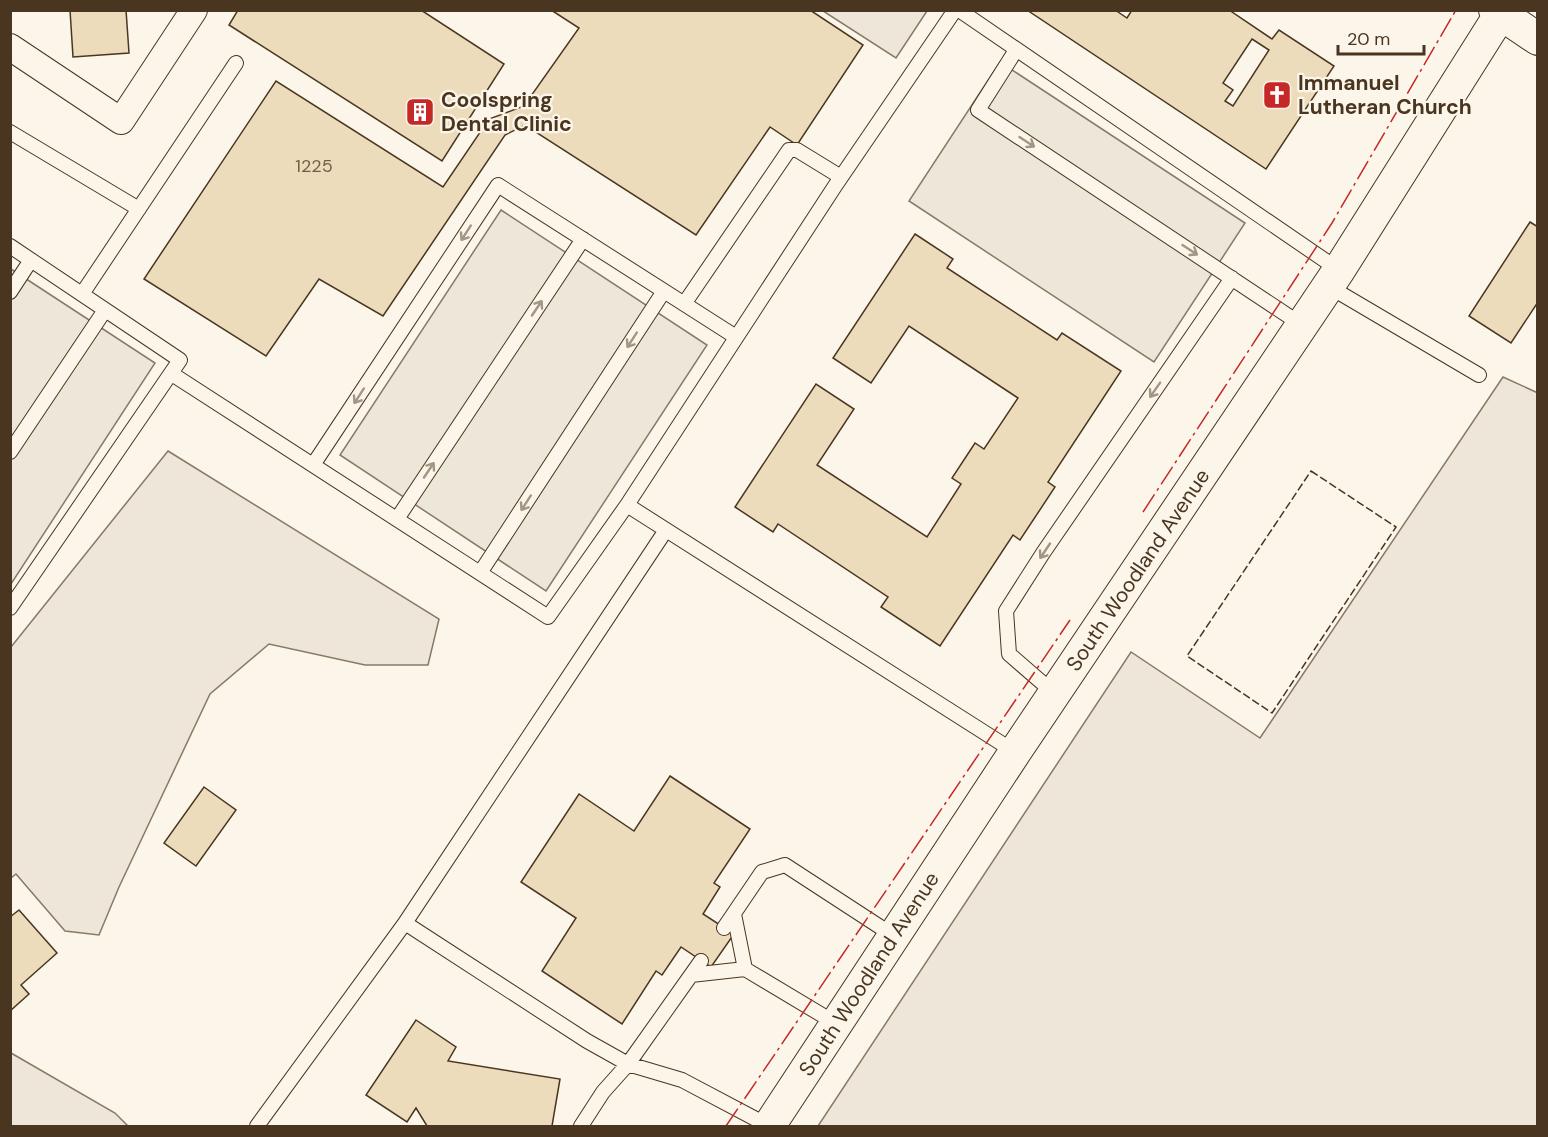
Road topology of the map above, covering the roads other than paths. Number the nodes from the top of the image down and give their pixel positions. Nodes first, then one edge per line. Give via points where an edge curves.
1 (194, 10) edge
2 (957, 10) edge
3 (1499, 12) edge
4 (1538, 39) edge
5 (10, 47) edge
6 (1016, 50) junction
7 (236, 63) dead end
8 (10, 132) edge
9 (841, 177) junction
10 (139, 209) junction
11 (583, 239) junction
12 (10, 246) edge
13 (31, 260) junction
14 (1232, 278) junction
15 (1334, 278) junction
16 (664, 291) junction
17 (10, 292) edge
18 (82, 294) junction
19 (684, 304) junction
20 (105, 310) junction
21 (1302, 325) junction
22 (736, 337) junction
23 (172, 374) junction
24 (1479, 375) dead end
25 (10, 452) edge
26 (313, 465) junction
27 (627, 505) junction
28 (397, 519) junction
29 (666, 530) junction
30 (480, 573) junction
31 (10, 608) edge
32 (1054, 693) junction
33 (1015, 752) junction
34 (734, 914) junction
35 (405, 923) junction
36 (724, 928) dead end
37 (894, 936) junction
38 (701, 961) dead end
39 (745, 969) junction
40 (691, 975) junction
41 (837, 1024) junction
42 (628, 1064) junction
43 (257, 1126) edge
44 (581, 1126) edge
45 (769, 1126) edge

1 - 5 street via 121,121
2 - 6 lane
2 - 9 lane
3 - 4 street
3 - 15 street, South Woodland Avenue
6 -> 14 lane via 978,110
6 - 15 lane
7 - 10 lane
8 - 10 lane
9 - 19 lane via 797,150 789,150
9 - 22 lane
10 - 18 lane
11 - 16 lane
11 -> 26 lane via 498,184
28 -> 11 lane
12 - 13 lane
13 - 17 lane
13 - 18 lane
14 - 21 lane
14 -> 32 lane via 1006,612 1009,654
15 - 21 street, South Woodland Avenue
15 - 24 lane
16 - 19 lane
16 -> 30 lane
18 - 20 lane
19 - 22 lane
20 - 23 lane via 180,360
20 - 25 lane
21 - 32 street, South Woodland Avenue
22 - 27 lane
23 - 26 lane
23 - 31 lane
26 - 28 lane
27 - 29 lane
27 - 30 lane via 548,617
28 - 30 lane
29 - 33 lane
29 - 35 lane
32 - 33 street, South Woodland Avenue
33 - 37 street, South Woodland Avenue
34 - 36 lane
34 - 37 lane via 762,872 785,865
34 - 39 lane
35 - 42 lane
35 - 43 lane
37 - 41 street, South Woodland Avenue
38 - 40 lane
39 - 40 lane
39 - 41 lane
40 - 42 lane
41 - 45 street, South Woodland Avenue
42 - 44 lane via 603,1092
42 - 45 lane via 682,1080

